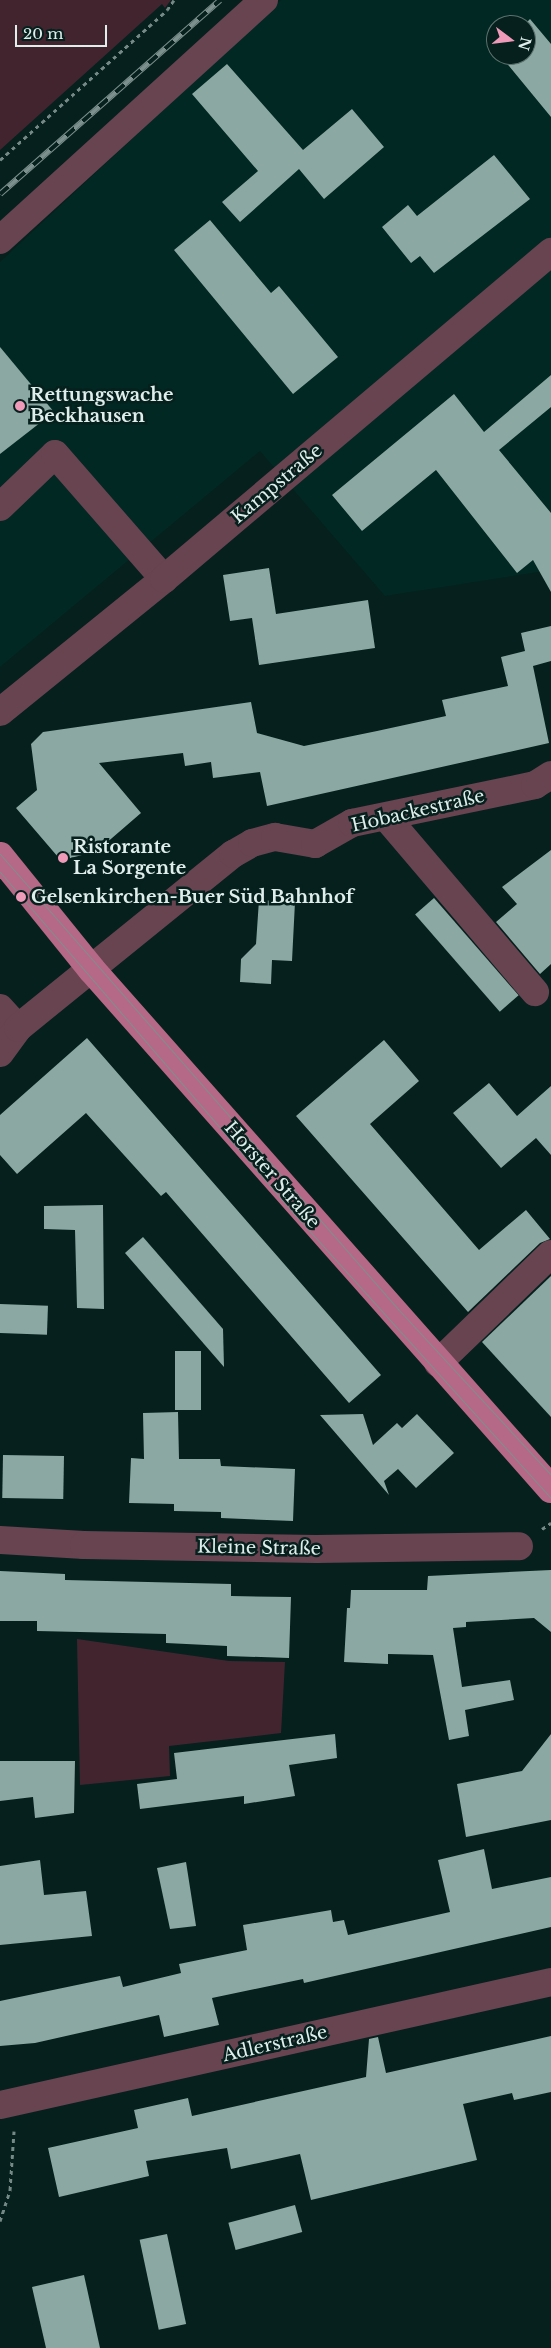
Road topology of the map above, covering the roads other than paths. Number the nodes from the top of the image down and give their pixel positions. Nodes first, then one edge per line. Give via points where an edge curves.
1 (264, 0) edge
2 (0, 240) edge
3 (551, 252) edge
4 (0, 507) edge
5 (164, 579) junction
6 (0, 712) edge
7 (551, 775) edge
8 (386, 817) junction
9 (0, 856) edge
10 (92, 970) junction
11 (535, 992) dead end
12 (0, 1008) edge
13 (18, 1028) junction
14 (0, 1053) edge
15 (551, 1254) edge
16 (438, 1363) junction
17 (551, 1489) edge
18 (0, 1540) edge
19 (519, 1546) dead end
20 (551, 1982) edge
21 (4, 2104) edge

1 - 2 street
3 - 5 street, Kampstraße
4 - 5 street via 55,454
5 - 6 street, Kampstraße
7 - 8 street, Hobackestraße via 535,785
8 - 10 street, Hobackestraße via 352,823 315,844 275,837 252,843 233,854
8 - 11 street
9 - 10 main road, Horster Straße
10 - 13 street, Hobackestraße
10 - 16 main road, Horster Straße
12 - 13 street
13 - 14 street, Hobackestraße
15 - 16 street
16 - 17 main road, Horster Straße
18 - 19 street, Kleine Straße via 84,1545 316,1549
20 - 21 street, Adlerstraße

